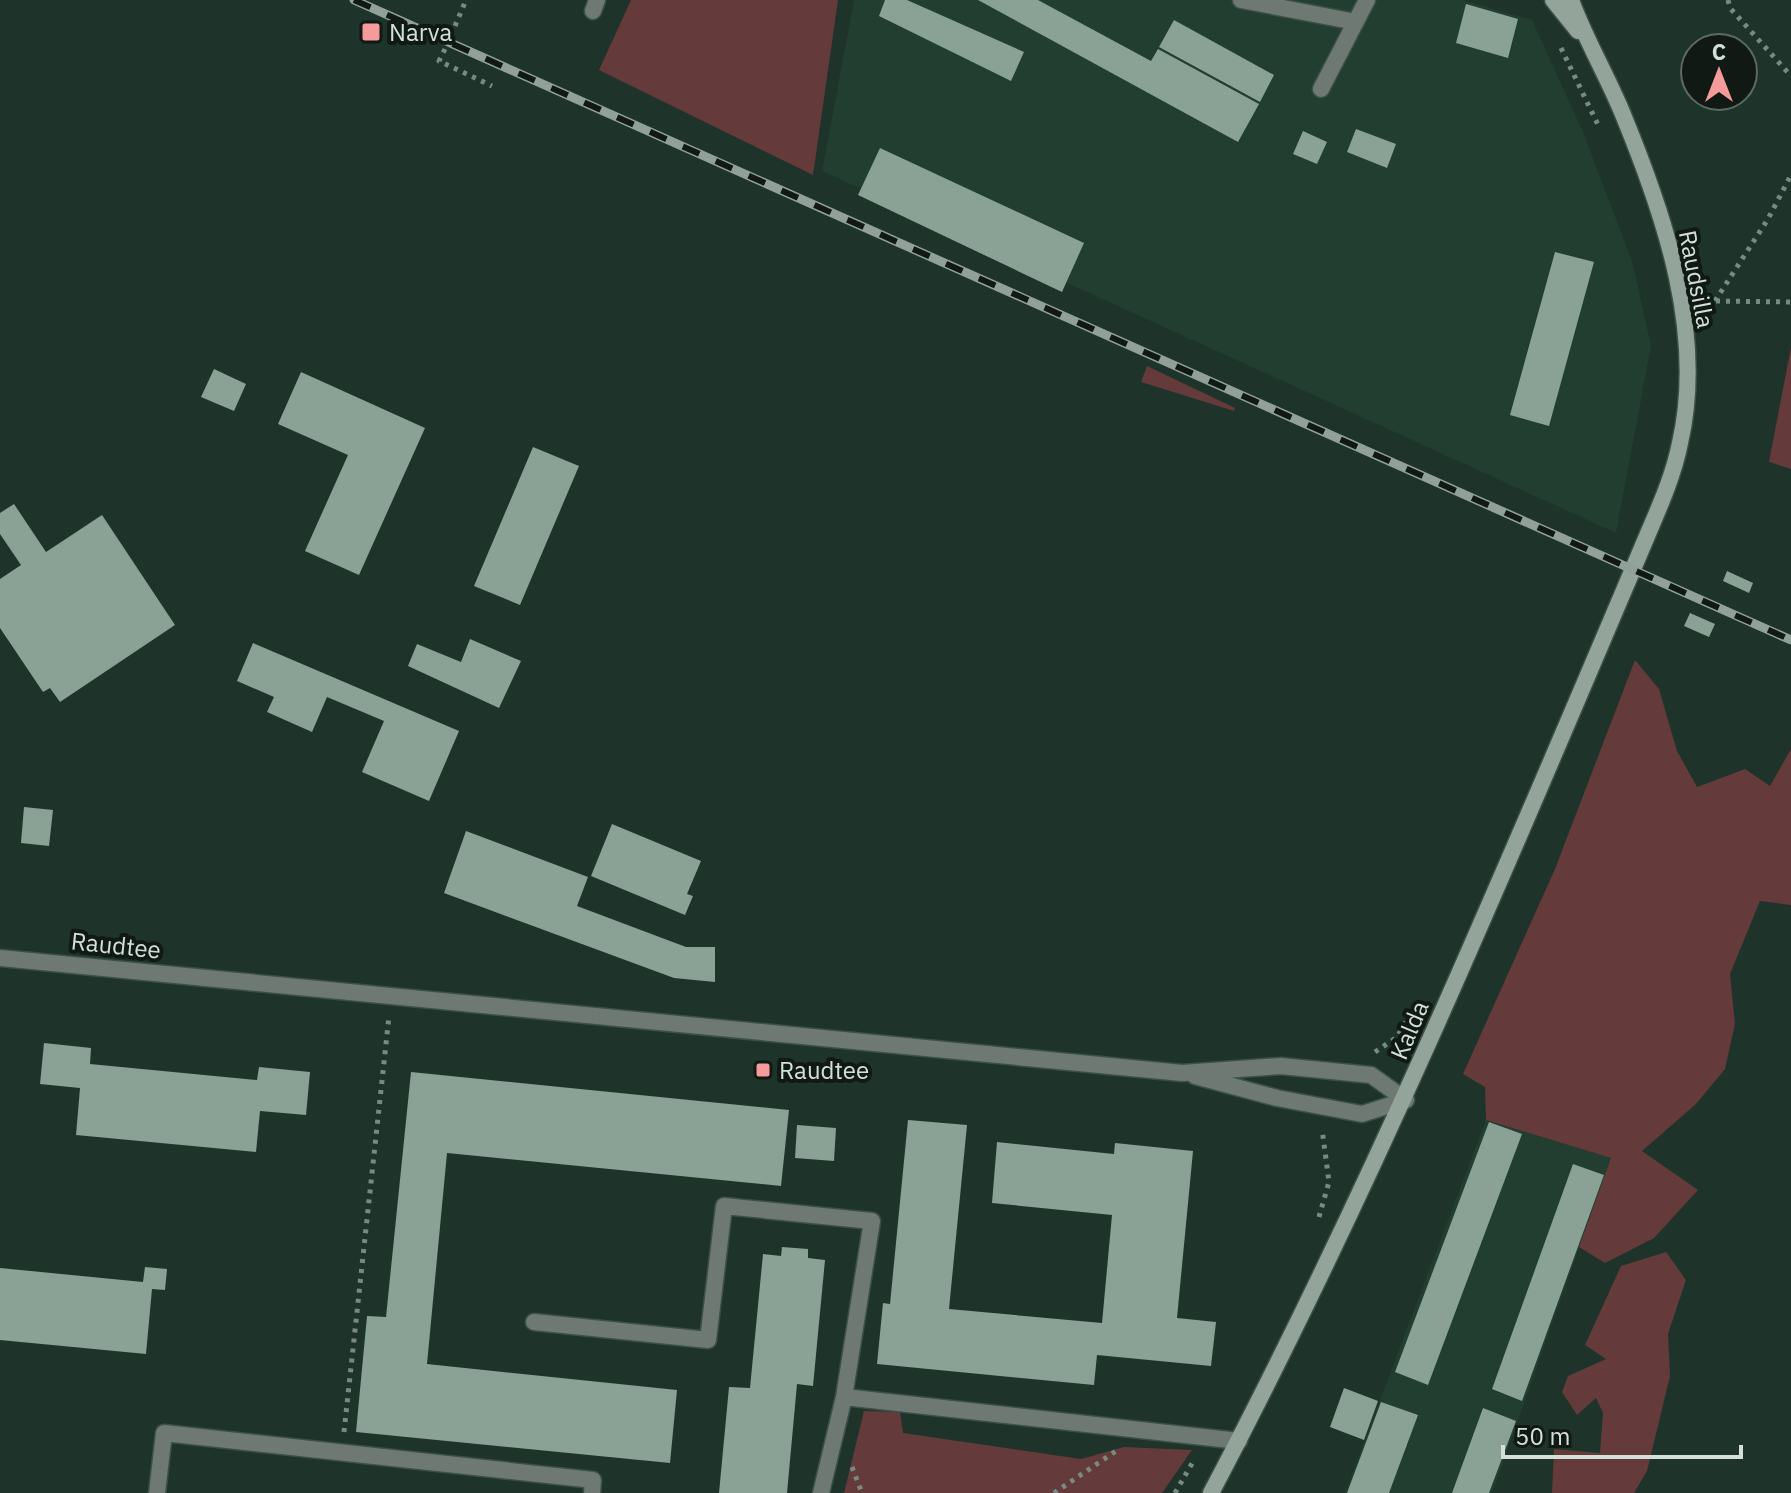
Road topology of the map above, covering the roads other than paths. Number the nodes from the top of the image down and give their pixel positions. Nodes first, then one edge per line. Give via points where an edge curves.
1 (1241, 0) edge
2 (1367, 0) edge
3 (1553, 0) edge
4 (1571, 0) edge
5 (1356, 22) junction
6 (1586, 41) junction
7 (1321, 89) dead end
8 (1630, 576) joint
9 (0, 958) edge
10 (1182, 1073) junction
11 (1406, 1100) junction
12 (534, 1322) dead end
13 (844, 1397) junction
14 (1239, 1441) junction
15 (157, 1493) edge
16 (592, 1493) edge
17 (821, 1493) edge
18 (1211, 1493) edge

1 - 5 street
2 - 5 street
3 - 6 street
4 - 6 street, Raudsilla
5 - 7 street
6 - 8 street, Raudsilla via 1623,114 1666,237 1687,352 1681,442
8 - 11 street, Kalda
9 - 10 street, Raudtee
10 - 11 street, Raudtee via 1362,1114
10 - 11 street, Raudtee via 1281,1066 1371,1075
11 - 14 street, Kalda
12 - 13 street via 708,1340 724,1206 872,1221
13 - 14 street
13 - 17 street
14 - 18 street, Kalda
15 - 16 street via 164,1433 593,1480

